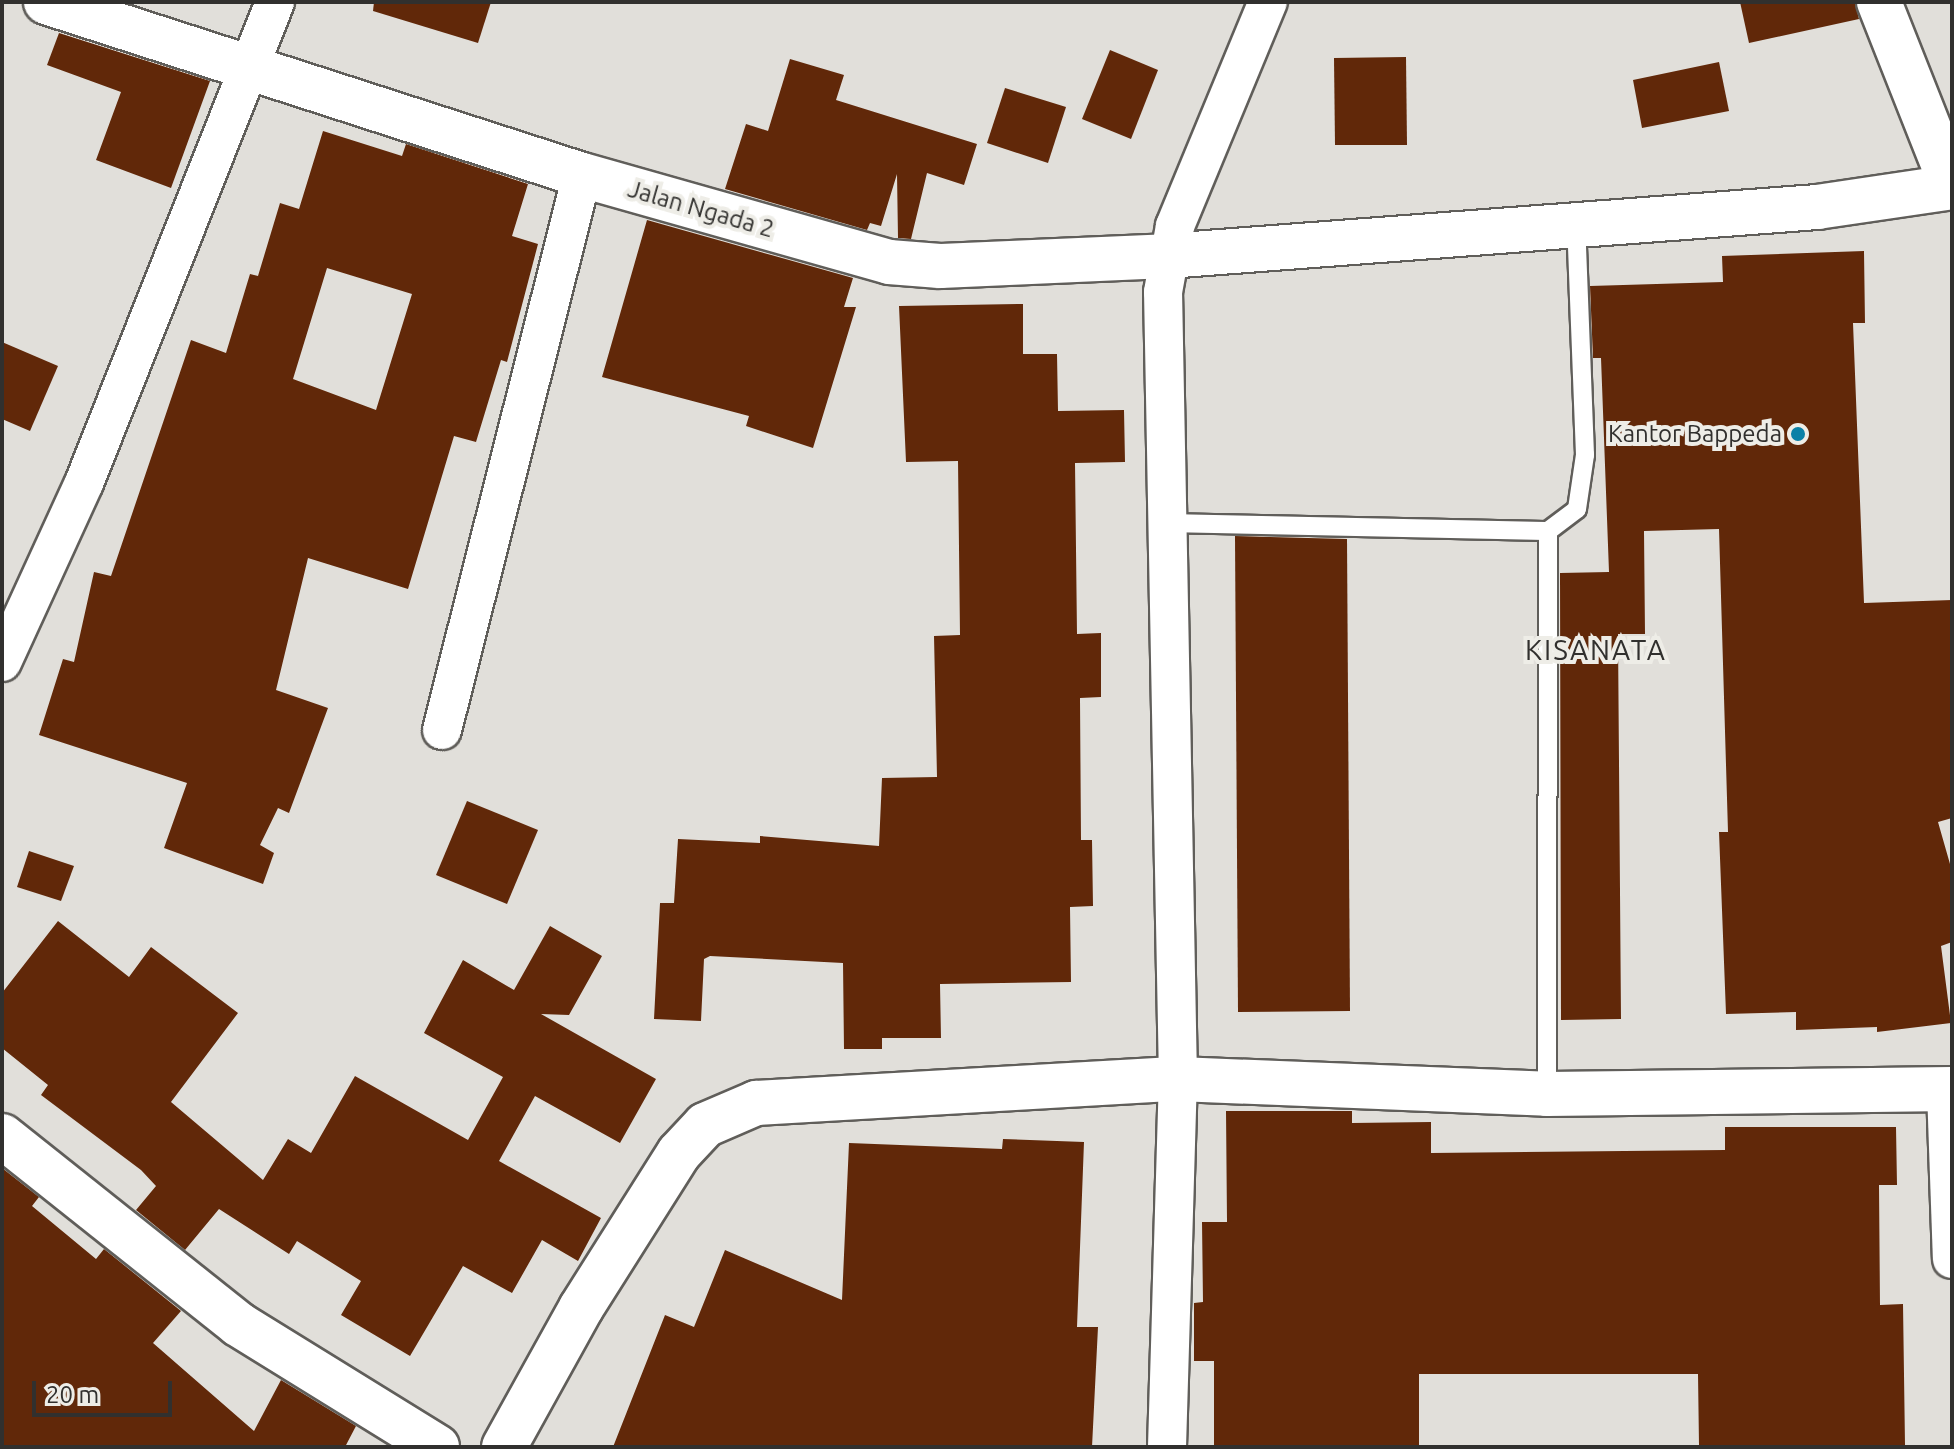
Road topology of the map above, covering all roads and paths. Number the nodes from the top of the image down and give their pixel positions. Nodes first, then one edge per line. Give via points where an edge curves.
1 (46, 2) edge
2 (275, 2) edge
3 (1268, 2) edge
4 (1879, 2) edge
5 (249, 65) junction
6 (582, 175) junction
7 (1952, 187) edge
8 (1576, 225) junction
9 (1167, 256) junction
10 (1164, 523) junction
11 (1548, 531) junction
12 (2, 662) edge
13 (442, 730) dead end
14 (1178, 1079) junction
15 (1949, 1090) edge
16 (1547, 1094) junction
17 (2, 1136) edge
18 (1952, 1259) edge
19 (437, 1447) edge
20 (504, 1447) edge
21 (1167, 1447) edge

1 - 5 street, Jalan Ngada 2
2 - 5 street
3 - 9 street
4 - 7 street
5 - 6 street, Jalan Ngada 2
5 - 12 street via 84,483
6 - 9 street, Jalan Ngada 2 via 889,262 940,266
6 - 13 street
7 - 8 street, Jalan Ngada 2 via 1817,207
8 - 9 street, Jalan Ngada 2
8 - 11 lane via 1584,484 1577,509
9 - 10 street
10 - 11 lane
10 - 14 street
11 - 16 lane
14 - 16 street
14 - 20 street via 756,1103 705,1125 640,1210
14 - 21 street
15 - 16 street
15 - 18 street
17 - 19 street via 238,1324

